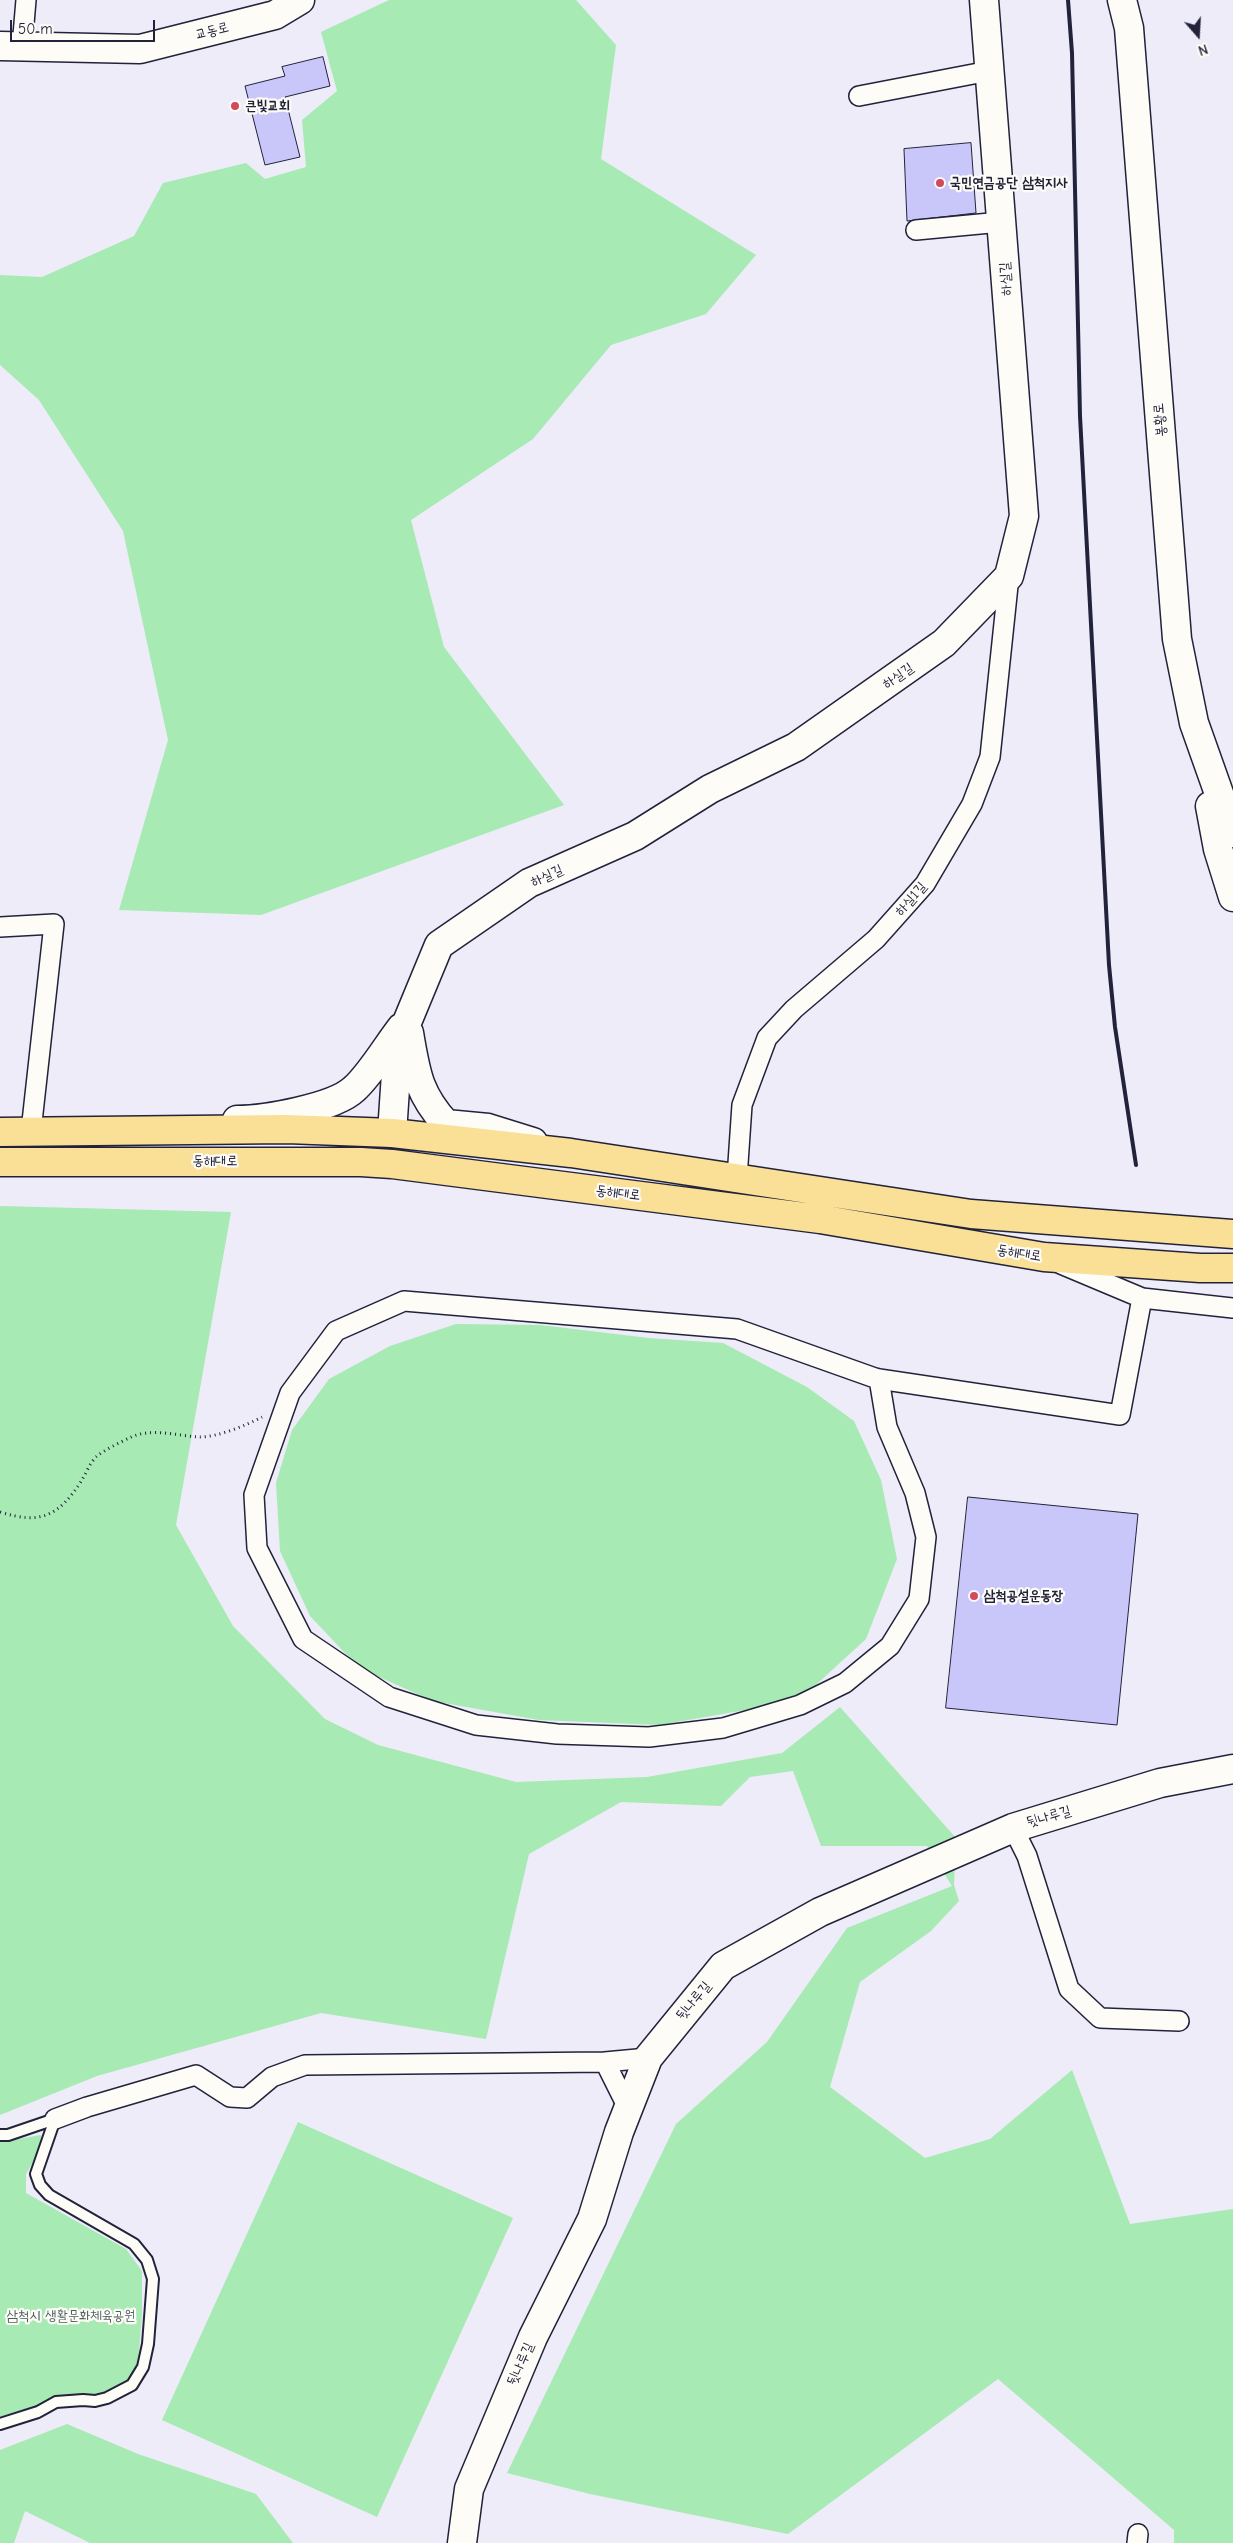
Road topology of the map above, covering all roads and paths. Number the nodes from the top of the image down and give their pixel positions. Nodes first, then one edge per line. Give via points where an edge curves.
1 (26, 0) edge
2 (300, 0) edge
3 (984, 0) edge
4 (1122, 0) edge
5 (11, 47) edge
6 (989, 71) junction
7 (859, 96) dead end
8 (1001, 222) junction
9 (916, 230) dead end
10 (1009, 576) junction
11 (1194, 723) junction
12 (1233, 787) edge
13 (1233, 833) edge
14 (1233, 897) edge
15 (0, 926) edge
16 (406, 1021) junction
17 (137, 1131) junction
18 (0, 1132) edge
19 (31, 1132) junction
20 (392, 1133) junction
21 (571, 1153) junction
22 (0, 1162) edge
23 (392, 1164) junction
24 (737, 1178) junction
25 (1233, 1234) edge
26 (1044, 1257) junction
27 (1233, 1268) edge
28 (1142, 1298) junction
29 (1233, 1308) edge
30 (879, 1379) junction
31 (286, 1403) junction
32 (0, 1512) edge
33 (1233, 1769) edge
34 (1013, 1828) junction
35 (1179, 2021) dead end
36 (648, 2058) junction
37 (605, 2062) junction
38 (628, 2108) junction
39 (55, 2119) junction
40 (0, 2135) edge
41 (0, 2424) edge
42 (462, 2543) edge

1 - 5 street
2 - 5 street, 교동로 via 275,15 140,49
3 - 6 street, 하실길
4 - 11 street, 봉황로 via 1128,28 1177,639
6 - 7 street
6 - 8 street, 하실길
8 - 9 street
8 - 10 street, 하실길 via 1024,516
10 - 16 street, 하실길 via 944,644 796,747 710,789 635,836 529,883 439,945
10 - 24 street, 하실1길 via 990,757 972,804 925,884 876,939 794,1009 767,1038 742,1105
11 - 12 street
11 - 13 street, 봉황로
11 - 14 street via 1218,849
15 - 19 street via 54,924
16 - 17 street via 354,1090 320,1106 249,1120 185,1120
16 - 20 street, 하실길 via 398,1044
16 - 21 street via 416,1074 429,1104 446,1124 488,1128
17 - 19 main road
17 - 20 main road via 287,1129
18 - 19 main road
20 - 21 main road
20 - 23 main road
21 - 24 main road
22 - 23 main road, 동해대로
23 - 26 main road, 동해대로 via 820,1219
24 - 25 main road via 971,1214
26 - 27 main road, 동해대로
26 - 28 street
28 - 29 street
28 - 30 street via 1120,1415
30 - 31 street via 737,1329 404,1301 336,1331
30 - 31 street via 887,1427 915,1493 926,1537 919,1599 890,1646 845,1683 800,1704 723,1728 649,1737 557,1734 476,1725 389,1697 303,1639 257,1548 254,1495
31 - 32 path via 247,1425 202,1437 161,1432 130,1437 96,1457 73,1493 53,1514 21,1519
33 - 34 street, 뒷나루길 via 1160,1783
34 - 35 street via 1027,1856 1069,1989 1100,2018
34 - 36 street, 뒷나루길 via 820,1912 723,1966
36 - 37 street
36 - 38 street, 뒷나루길
37 - 38 street
37 - 39 street via 305,2065 272,2077 247,2098 230,2097 196,2075
38 - 42 street, 뒷나루길 via 592,2220 532,2337 469,2488
39 - 40 lane
39 - 41 lane via 36,2174 40,2185 50,2195 134,2244 147,2260 153,2279 146,2352 143,2367 132,2385 108,2398 56,2402 38,2412

